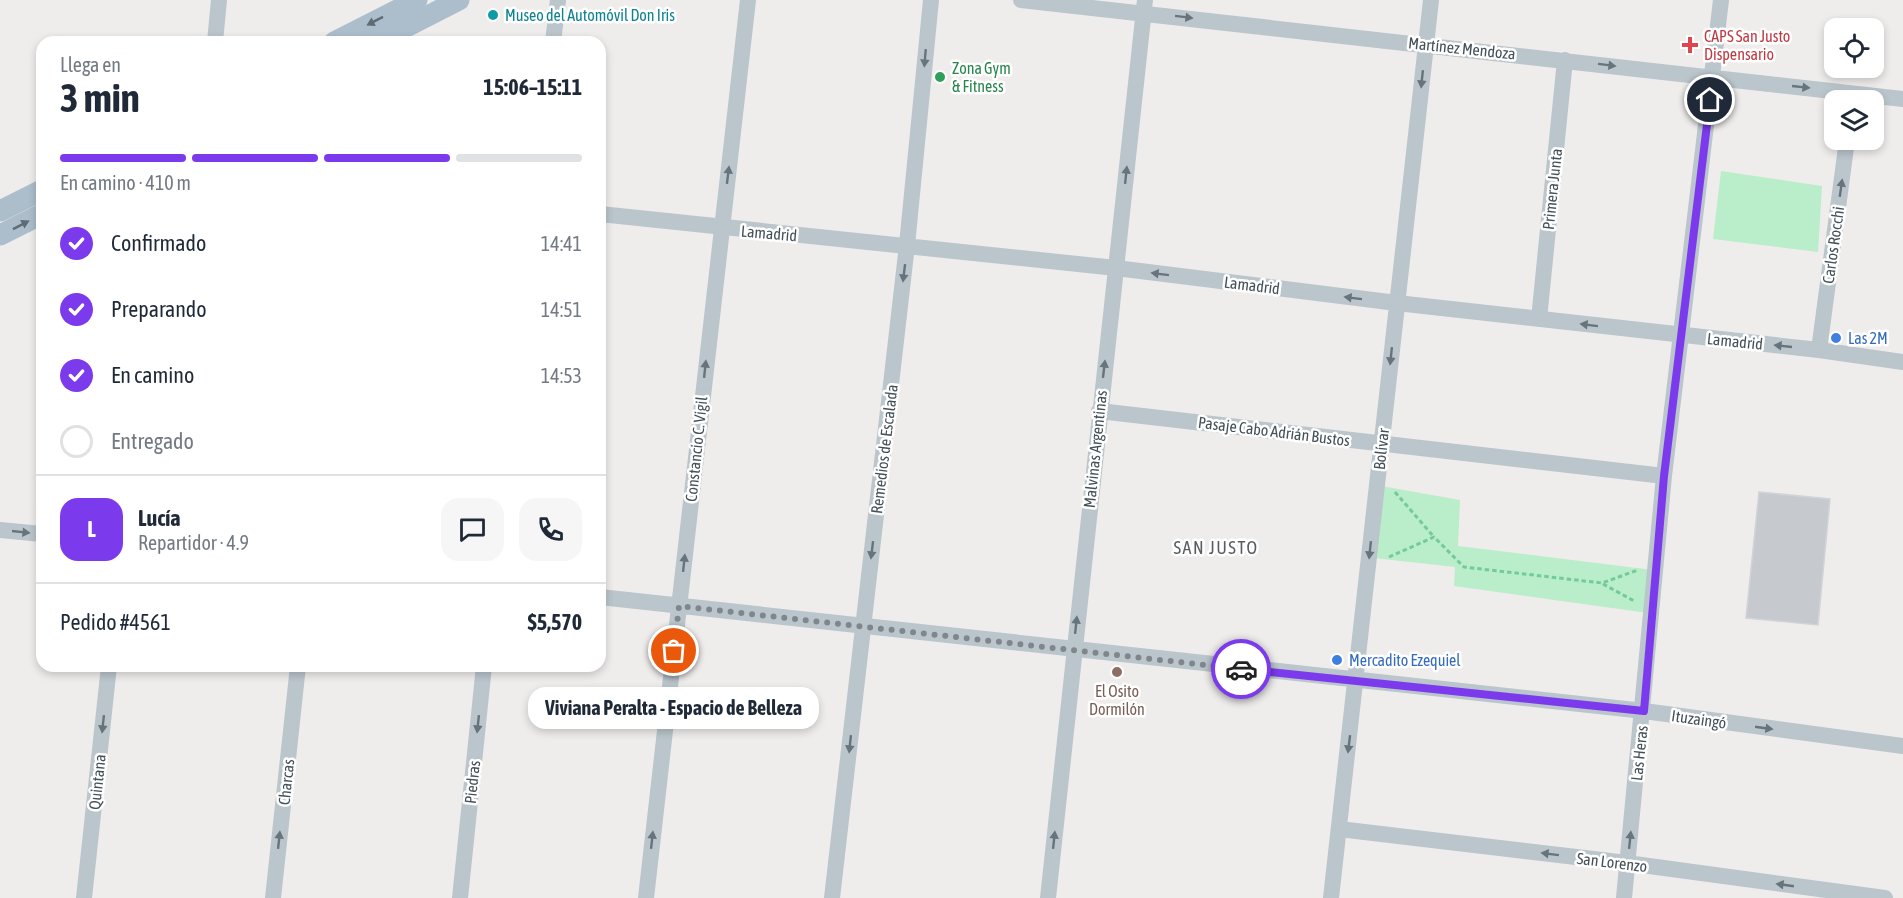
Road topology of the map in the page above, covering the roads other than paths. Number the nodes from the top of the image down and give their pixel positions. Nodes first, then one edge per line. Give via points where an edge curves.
1 (219, 0) edge
2 (459, 0) edge
3 (558, 0) edge
4 (748, 0) edge
5 (931, 0) edge
6 (1021, 0) edge
7 (1431, 0) edge
8 (1721, 0) edge
9 (414, 1) edge
10 (1144, 6) edge
11 (216, 36) edge
12 (346, 36) edge
13 (389, 36) edge
14 (555, 36) edge
15 (1426, 44) junction
16 (1565, 60) junction
17 (1713, 77) junction
18 (1824, 93) edge
19 (1884, 98) edge
20 (1903, 99) edge
21 (1846, 150) edge
22 (36, 193) edge
23 (0, 211) edge
24 (606, 215) edge
25 (36, 217) edge
26 (721, 228) junction
27 (0, 235) edge
28 (907, 245) junction
29 (1116, 268) junction
30 (1397, 303) junction
31 (1539, 319) junction
32 (1683, 335) junction
33 (1820, 350) junction
34 (1903, 362) edge
35 (1099, 411) junction
36 (1381, 444) junction
37 (1664, 476) junction
38 (0, 530) edge
39 (36, 533) edge
40 (606, 598) edge
41 (679, 606) junction
42 (863, 627) junction
43 (1074, 650) junction
44 (108, 672) edge
45 (297, 672) edge
46 (483, 672) edge
47 (1356, 681) junction
48 (1644, 711) junction
49 (1903, 746) edge
50 (1339, 829) junction
51 (1627, 863) junction
52 (84, 898) edge
53 (273, 898) edge
54 (460, 898) edge
55 (646, 898) edge
56 (832, 898) edge
57 (1048, 898) edge
58 (1331, 898) edge
59 (1624, 898) edge
60 (1885, 898) edge

1 - 11 street
2 - 13 main road
3 - 14 street
26 -> 4 street, Constancio C. Vigil
5 -> 28 street, Remedios de Escalada
6 - 10 street, Martínez Mendoza
7 - 15 street, Bolívar
8 - 17 street, Las Heras
9 -> 12 main road
10 -> 15 street, Martínez Mendoza
29 -> 10 street, Malvinas Argentinas
15 - 16 street, Martínez Mendoza
15 -> 30 street, Bolívar
16 -> 17 street, Martínez Mendoza
16 - 31 street, Primera Junta
17 -> 18 street, Martínez Mendoza
17 - 32 street, Las Heras
19 - 20 street, Martínez Mendoza
33 -> 21 street, Carlos Rocchi
22 - 23 main road
24 - 26 street, Lamadrid
27 -> 25 main road
26 - 28 street, Lamadrid
41 -> 26 street, Constancio C. Vigil
28 - 29 street, Lamadrid
28 -> 42 street, Remedios de Escalada
30 -> 29 street, Lamadrid
35 -> 29 street, Malvinas Argentinas
30 - 31 street, Lamadrid
30 -> 36 street, Bolívar
32 -> 31 street, Lamadrid
33 -> 32 street, Lamadrid
32 - 37 street, Las Heras
33 - 34 street, Lamadrid
35 - 36 street, Pasaje Cabo Adrián Bustos
43 -> 35 street, Malvinas Argentinas
36 - 37 street, Pasaje Cabo Adrián Bustos
36 -> 47 street, Bolívar
37 - 48 street, Las Heras
38 -> 39 street
40 - 41 street, Ituzaingó
41 - 42 street, Ituzaingó
55 -> 41 street, Constancio C. Vigil
42 - 43 street, Ituzaingó
42 -> 56 street, Remedios de Escalada
43 - 47 street, Ituzaingó
57 -> 43 street, Malvinas Argentinas
44 -> 52 street, Quintana
53 -> 45 street, Charcas
46 -> 54 street, Piedras
47 - 48 street, Ituzaingó
47 -> 50 street, Bolívar
48 -> 49 street, Ituzaingó
51 -> 48 street, Las Heras
51 -> 50 street, San Lorenzo
50 - 58 street, Bolívar
51 - 59 street, Las Heras
60 -> 51 street, San Lorenzo

